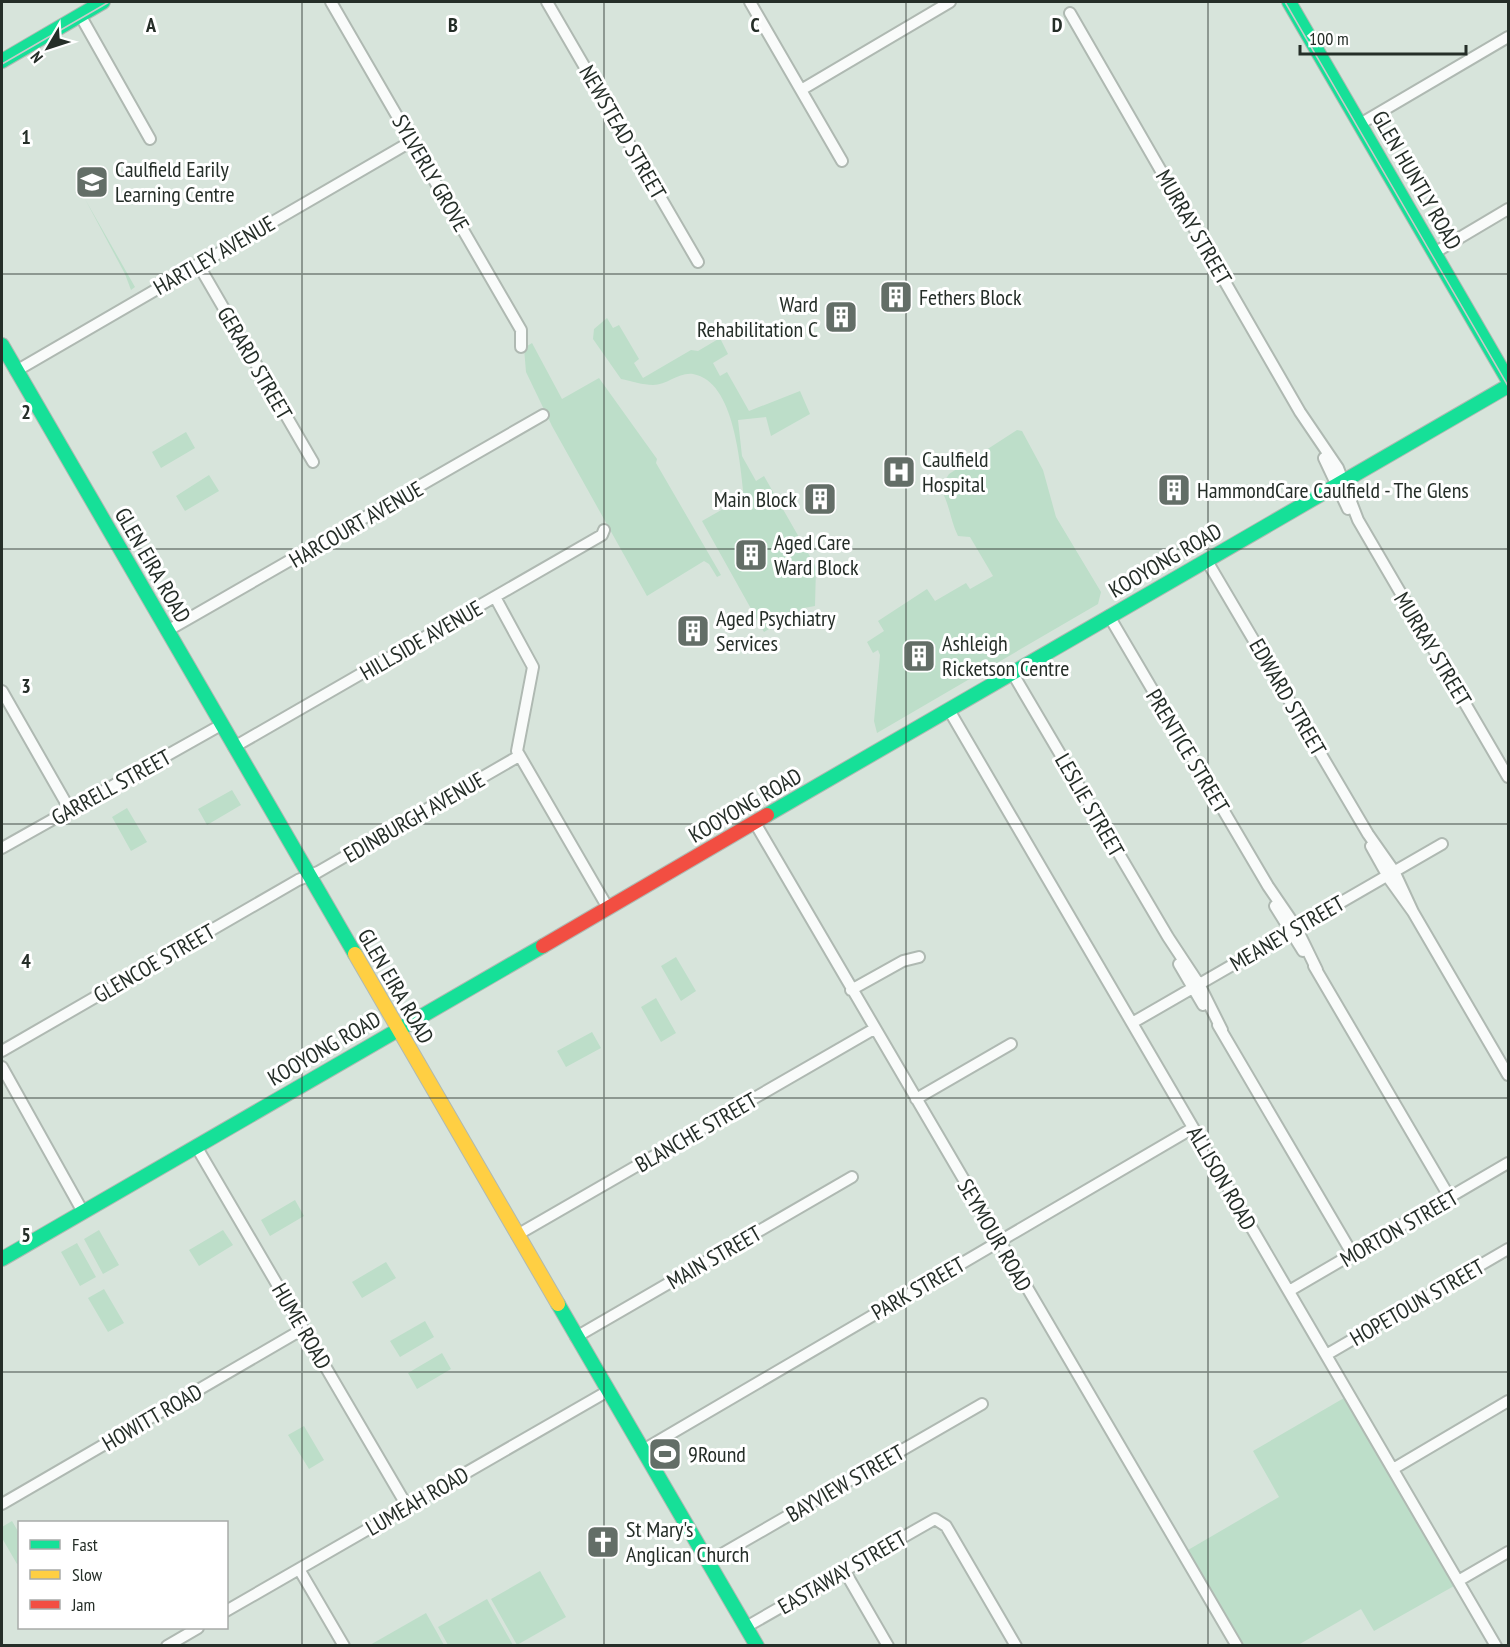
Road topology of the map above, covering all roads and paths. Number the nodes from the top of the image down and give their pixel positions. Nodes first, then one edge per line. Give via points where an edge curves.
1 (331, 2) edge
2 (547, 2) edge
3 (750, 2) edge
4 (951, 2) edge
5 (1288, 2) edge
6 (91, 6) edge
7 (1070, 13) dead end
8 (1509, 36) edge
9 (2, 61) edge
10 (801, 90) junction
11 (1360, 124) junction
12 (150, 139) dead end
13 (412, 141) junction
14 (842, 160) dead end
15 (1509, 209) edge
16 (1434, 253) junction
17 (698, 262) dead end
18 (198, 264) junction
19 (2, 345) edge
20 (520, 347) dead end
21 (16, 371) junction
22 (1509, 380) edge
23 (1509, 386) edge
24 (543, 415) dead end
25 (313, 462) dead end
26 (1340, 484) junction
27 (604, 530) dead end
28 (1207, 561) junction
29 (495, 597) junction
30 (1109, 616) junction
31 (167, 631) junction
32 (1013, 674) junction
33 (2, 691) edge
34 (949, 710) junction
35 (221, 725) junction
36 (234, 747) junction
37 (519, 756) junction
38 (1509, 777) edge
39 (70, 810) junction
40 (754, 823) junction
41 (1442, 844) dead end
42 (2, 848) edge
43 (1390, 873) junction
44 (308, 876) junction
45 (608, 908) junction
46 (1293, 929) junction
47 (919, 957) dead end
48 (1196, 986) junction
49 (851, 990) junction
50 (1132, 1023) junction
51 (874, 1029) junction
52 (397, 1030) junction
53 (1011, 1044) dead end
54 (2, 1052) edge
55 (2, 1067) edge
56 (1509, 1075) edge
57 (916, 1099) junction
58 (1193, 1128) junction
59 (196, 1146) junction
60 (1509, 1163) edge
61 (852, 1177) dead end
62 (1450, 1198) junction
63 (82, 1212) junction
64 (517, 1235) junction
65 (999, 1241) junction
66 (1509, 1249) edge
67 (1353, 1254) junction
68 (2, 1258) edge
69 (1289, 1292) junction
70 (303, 1329) junction
71 (576, 1337) junction
72 (1326, 1356) junction
73 (608, 1391) junction
74 (1509, 1401) edge
75 (982, 1404) dead end
76 (643, 1450) junction
77 (1393, 1469) junction
78 (2, 1504) edge
79 (407, 1506) junction
80 (1509, 1552) edge
81 (708, 1562) junction
82 (299, 1569) junction
83 (844, 1570) junction
84 (1458, 1581) junction
85 (228, 1610) edge
86 (746, 1627) junction
87 (196, 1629) edge
88 (167, 1646) edge
89 (344, 1646) edge
90 (757, 1646) edge
91 (888, 1646) edge
92 (1016, 1646) edge
93 (1237, 1646) edge
94 (1496, 1646) edge

1 - 13 street, SYLVERLY GROVE
2 - 17 street, NEWSTEAD STREET
3 - 10 street
4 - 10 street
5 - 11 street, GLEN HUNTLY ROAD
6 - 9 street
6 - 12 street
7 - 26 street, MURRAY STREET
8 - 11 street
10 - 14 street
11 - 16 street, GLEN HUNTLY ROAD
13 - 18 street, HARTLEY AVENUE
13 - 20 street, SYLVERLY GROVE via 522,330
15 - 16 street
16 - 22 street, GLEN HUNTLY ROAD
18 - 21 street, HARTLEY AVENUE
18 - 25 street, GERARD STREET
19 - 21 street, GLEN EIRA ROAD
21 - 31 street, GLEN EIRA ROAD
23 - 26 street, KOOYONG ROAD
24 - 31 street, HARCOURT AVENUE
26 - 28 street, KOOYONG ROAD
26 - 38 street, MURRAY STREET via 1346,507 1358,520
27 - 29 street, HILLSIDE AVENUE via 602,535
28 - 30 street, KOOYONG ROAD
28 - 43 street, EDWARD STREET
29 - 36 street, HILLSIDE AVENUE
29 - 37 street via 533,667 518,736
30 - 32 street, KOOYONG ROAD
30 - 46 street, PRENTICE STREET
31 - 35 street, GLEN EIRA ROAD
32 - 34 street, KOOYONG ROAD
32 - 48 street, LESLIE STREET
33 - 39 street
34 - 40 street, KOOYONG ROAD
34 - 50 street, ALLISON ROAD
35 - 36 street, GLEN EIRA ROAD
35 - 39 street, GARRELL STREET
36 - 44 street, GLEN EIRA ROAD
37 - 44 street, EDINBURGH AVENUE
37 - 45 street
39 - 42 street, GARRELL STREET
40 - 45 street, KOOYONG ROAD
40 - 49 street, SEYMOUR ROAD
41 - 43 street, MEANEY STREET
43 - 46 street, MEANEY STREET
43 - 56 street, EDWARD STREET
44 - 52 street, GLEN EIRA ROAD
44 - 54 street, GLENCOE STREET
45 - 52 street, KOOYONG ROAD
46 - 48 street, MEANEY STREET
46 - 62 street, PRENTICE STREET
47 - 49 street via 903,961
48 - 50 street, MEANEY STREET
48 - 67 street, LESLIE STREET
49 - 51 street, SEYMOUR ROAD
50 - 58 street, ALLISON ROAD
51 - 57 street, SEYMOUR ROAD
51 - 64 street, BLANCHE STREET
52 - 59 street, KOOYONG ROAD
52 - 64 street, GLEN EIRA ROAD
53 - 57 street
55 - 63 street
57 - 65 street, SEYMOUR ROAD
58 - 65 street, PARK STREET
58 - 69 street, ALLISON ROAD
59 - 63 street, KOOYONG ROAD
59 - 70 street, HUME ROAD
60 - 62 street, MORTON STREET
61 - 71 street, MAIN STREET
62 - 67 street, MORTON STREET
63 - 68 street, KOOYONG ROAD
64 - 71 street, GLEN EIRA ROAD
65 - 76 street, PARK STREET
65 - 93 street, SEYMOUR ROAD
66 - 72 street, HOPETOUN STREET
67 - 69 street, MORTON STREET
69 - 72 street, ALLISON ROAD
70 - 78 street, HOWITT ROAD
70 - 79 street, HUME ROAD
71 - 73 street, GLEN EIRA ROAD
72 - 77 street, ALLISON ROAD
73 - 76 street, GLEN EIRA ROAD
73 - 79 street, LUMEAH ROAD
74 - 77 street
75 - 81 street, BAYVIEW STREET
76 - 81 street, GLEN EIRA ROAD
77 - 84 street, ALLISON ROAD
79 - 82 street, LUMEAH ROAD
80 - 84 street
81 - 86 street, GLEN EIRA ROAD
82 - 85 street, LUMEAH ROAD
82 - 89 street
83 - 86 street, EASTAWAY STREET
83 - 91 street
83 - 92 street, EASTAWAY STREET via 929,1521 938,1520 946,1526
84 - 94 street, ALLISON ROAD
86 - 90 street, GLEN EIRA ROAD
87 - 88 street

